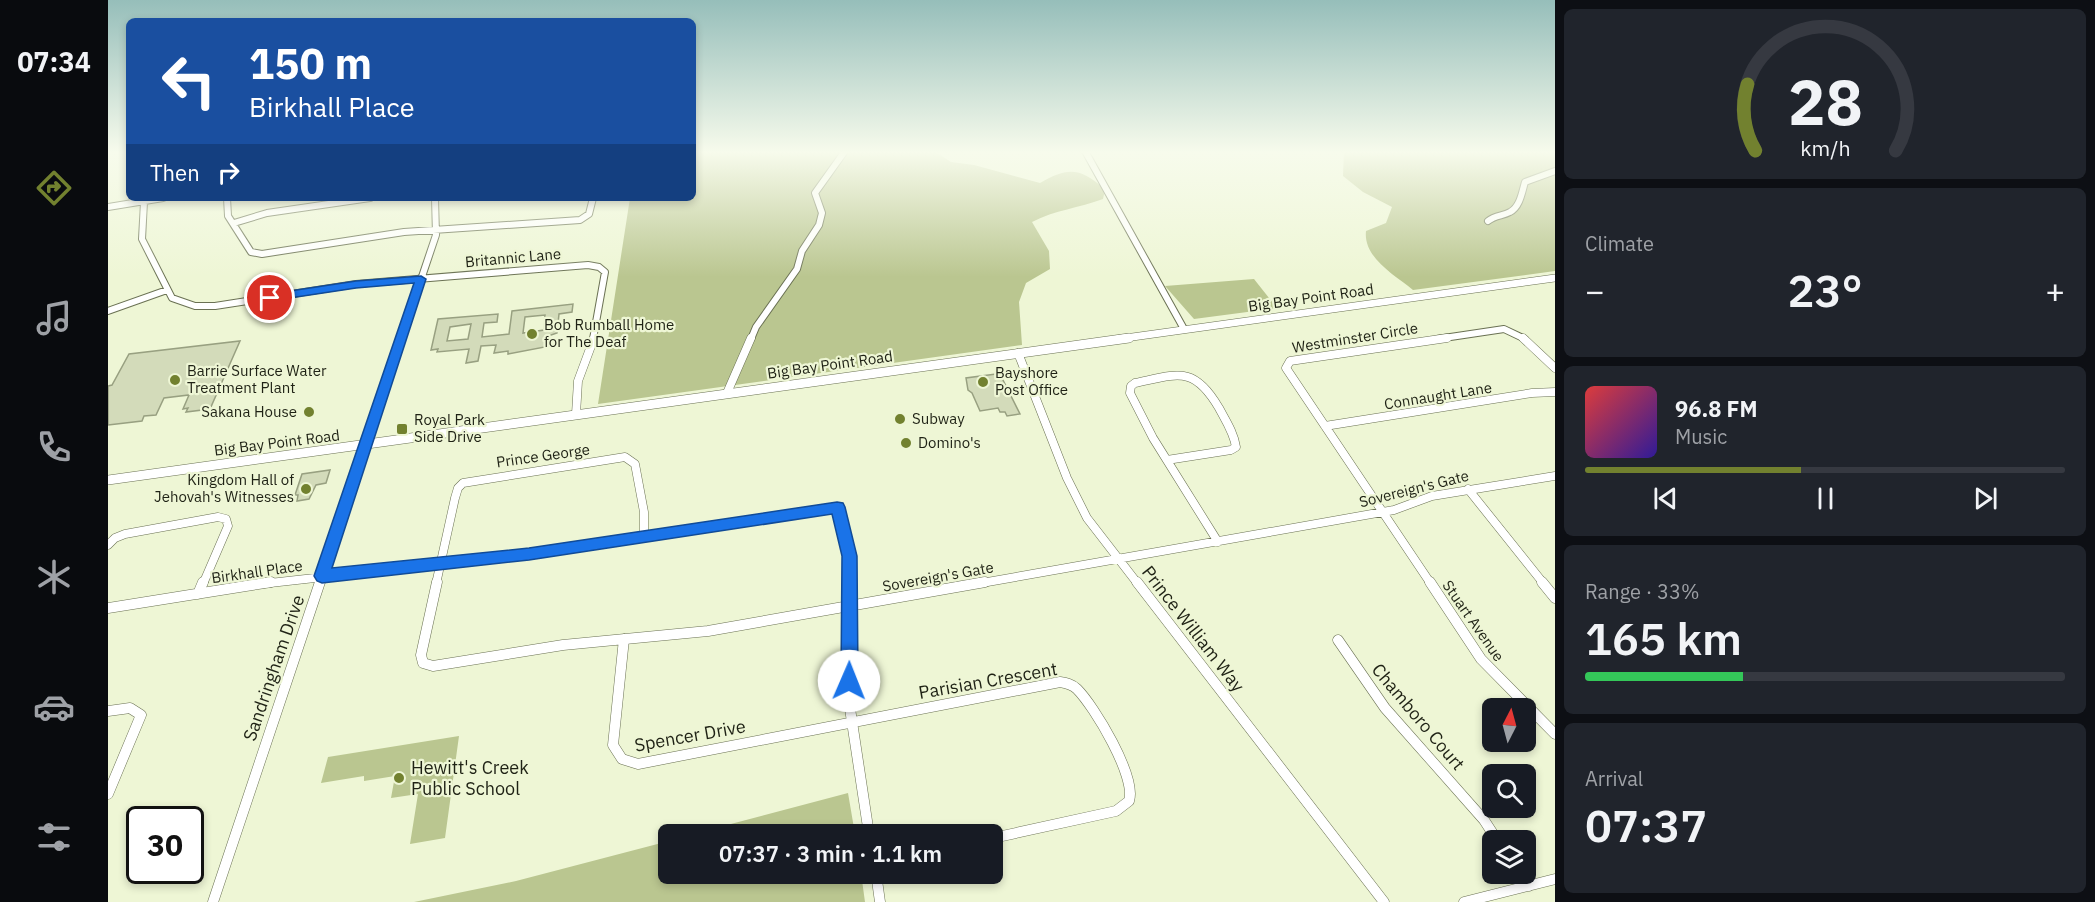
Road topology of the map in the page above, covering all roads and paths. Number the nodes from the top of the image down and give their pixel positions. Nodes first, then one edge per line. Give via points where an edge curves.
1 (816, 193) edge
2 (1108, 193) edge
3 (1522, 193) edge
4 (149, 201) edge
5 (227, 201) edge
6 (349, 201) edge
7 (435, 201) edge
8 (592, 201) edge
9 (144, 202) junction
10 (108, 207) edge
11 (1488, 221) dead end
12 (234, 223) junction
13 (437, 229) junction
14 (421, 279) junction
15 (1553, 280) edge
16 (167, 290) junction
17 (108, 311) edge
18 (1184, 329) junction
19 (1018, 353) junction
20 (1555, 368) edge
21 (1555, 392) edge
22 (727, 393) junction
23 (576, 414) junction
24 (1325, 426) junction
25 (366, 445) junction
26 (1167, 460) junction
27 (1555, 476) edge
28 (108, 480) edge
29 (1468, 489) junction
30 (1383, 512) junction
31 (644, 537) junction
32 (1218, 542) junction
33 (108, 545) edge
34 (1117, 559) junction
35 (441, 564) junction
36 (322, 576) junction
37 (198, 594) junction
38 (1555, 598) edge
39 (849, 606) junction
40 (108, 608) edge
41 (624, 639) junction
42 (1338, 640) dead end
43 (108, 711) edge
44 (851, 723) junction
45 (1555, 734) edge
46 (108, 794) edge
47 (867, 824) edge
48 (1490, 830) edge
49 (1003, 836) edge
50 (1555, 879) edge
51 (878, 884) edge
52 (1529, 886) joint
53 (213, 902) edge
54 (880, 902) edge
55 (1384, 902) edge
56 (1464, 902) edge

1 - 22 street via 822,213 819,225 786,286 756,327
2 - 18 street
3 - 11 street via 1512,212
4 - 9 street
5 - 12 street via 228,216
6 - 12 street via 267,213
7 - 13 street
8 - 13 street via 589,214 580,220
9 - 10 street
9 - 16 street via 141,238
12 - 13 street via 255,254
13 - 14 street, Sandringham Drive
14 - 16 street, Britannic Lane via 215,306 179,302
14 - 23 street, Britannic Lane via 599,267 604,272 593,341 576,389
14 - 25 street, Sandringham Drive
15 - 18 main road, Big Bay Point Road
16 - 17 street
18 - 19 main road, Big Bay Point Road
19 - 22 main road, Big Bay Point Road
19 - 34 street, Prince William Way via 1073,492
20 - 24 street, Westminster Circle via 1520,335 1504,329 1290,361 1286,368
21 - 24 street, Connaught Lane
22 - 23 main road, Big Bay Point Road
23 - 25 main road, Big Bay Point Road
24 - 30 street, Westminster Circle
25 - 28 main road, Big Bay Point Road
25 - 36 street, Sandringham Drive
26 - 26 street via 1236,447 1235,438 1203,386 1192,377 1139,383 1130,388
26 - 32 street
27 - 29 street, Sovereign's Gate
29 - 30 street, Sovereign's Gate via 1430,496 1407,507
29 - 38 street
30 - 32 street, Sovereign's Gate
30 - 45 street, Stuart Avenue via 1481,658
31 - 35 street, Birkhall Place
31 - 35 street, Prince George via 644,512 635,464 624,457 463,483 458,488
31 - 39 street, Birkhall Place via 837,507 850,556
32 - 34 street, Sovereign's Gate
33 - 37 street via 125,534 226,519 228,526
34 - 39 street, Sovereign's Gate
34 - 55 street, Prince William Way
35 - 36 street, Birkhall Place
35 - 41 street, Sovereign's Gate via 421,655 424,664 433,666
36 - 37 street, Birkhall Place
36 - 53 street, Sandringham Drive
37 - 40 street, Birkhall Place
39 - 41 street, Sovereign's Gate via 708,631
39 - 44 street
41 - 44 street, Spencer Drive via 613,745 616,756 624,763 638,764
42 - 48 street, Chamboro Court via 1385,708
43 - 46 street via 130,708 141,715
44 - 47 street
44 - 49 street, Parisian Crescent via 1060,682 1076,688 1110,740 1126,775 1131,797 1127,806
50 - 52 street
51 - 54 street
52 - 56 street

